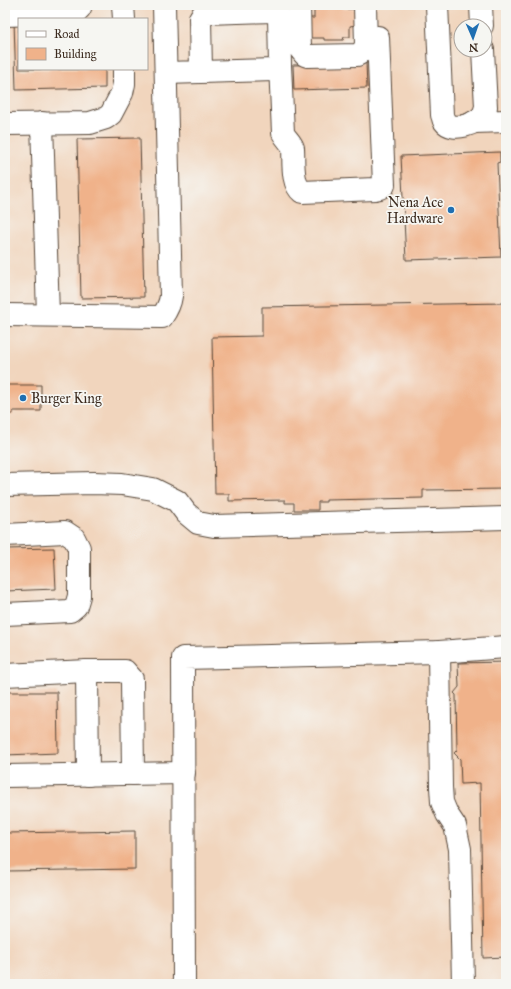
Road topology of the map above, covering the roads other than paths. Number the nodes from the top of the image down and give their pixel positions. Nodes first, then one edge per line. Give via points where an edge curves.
1 (81, 5) edge
2 (123, 5) edge
3 (164, 5) edge
4 (365, 5) edge
5 (380, 5) edge
6 (437, 5) edge
7 (482, 5) edge
8 (203, 10) edge
9 (292, 14) edge
10 (5, 15) edge
11 (124, 18) edge
12 (482, 18) edge
13 (372, 41) junction
14 (483, 58) edge
15 (280, 65) junction
16 (124, 70) edge
17 (201, 72) junction
18 (166, 73) junction
19 (506, 121) edge
20 (474, 122) junction
21 (42, 123) junction
22 (5, 124) edge
23 (5, 315) edge
24 (48, 316) junction
25 (5, 484) edge
26 (506, 518) edge
27 (5, 535) edge
28 (5, 614) edge
29 (506, 647) edge
30 (439, 652) junction
31 (86, 671) junction
32 (5, 675) edge
33 (184, 773) junction
34 (133, 774) junction
35 (88, 775) junction
36 (5, 776) edge
37 (184, 984) edge
38 (463, 984) edge

1 - 10 lane via 75,13
2 - 11 lane
3 - 18 lane
4 - 13 lane
5 - 13 lane via 381,31
6 - 20 lane via 443,120 455,126
7 - 12 lane
8 - 9 lane via 207,13 273,11 279,16
8 - 17 lane via 200,18
9 - 13 lane via 300,49 305,55 357,54
9 - 15 lane
13 - 15 lane via 384,185 380,188 302,192 298,188 295,182 294,148 283,133
14 - 20 lane via 486,107 481,117
15 - 17 lane via 274,70
16 - 21 lane via 122,93 111,114 106,118 90,123
17 - 18 lane
18 - 24 lane via 170,304 162,317
19 - 20 lane
21 - 22 lane
21 - 24 lane
23 - 24 lane
25 - 26 lane via 94,483 153,489 177,501 198,523 214,526
27 - 28 lane via 66,532 74,538 78,548 79,596 76,606 70,611
29 - 30 lane
30 - 33 lane via 183,658
30 - 38 lane via 440,787 442,802 455,826 460,849
31 - 32 lane
31 - 34 lane via 125,671 132,679
31 - 35 lane
33 - 34 lane
33 - 37 lane
34 - 35 lane
35 - 36 lane

